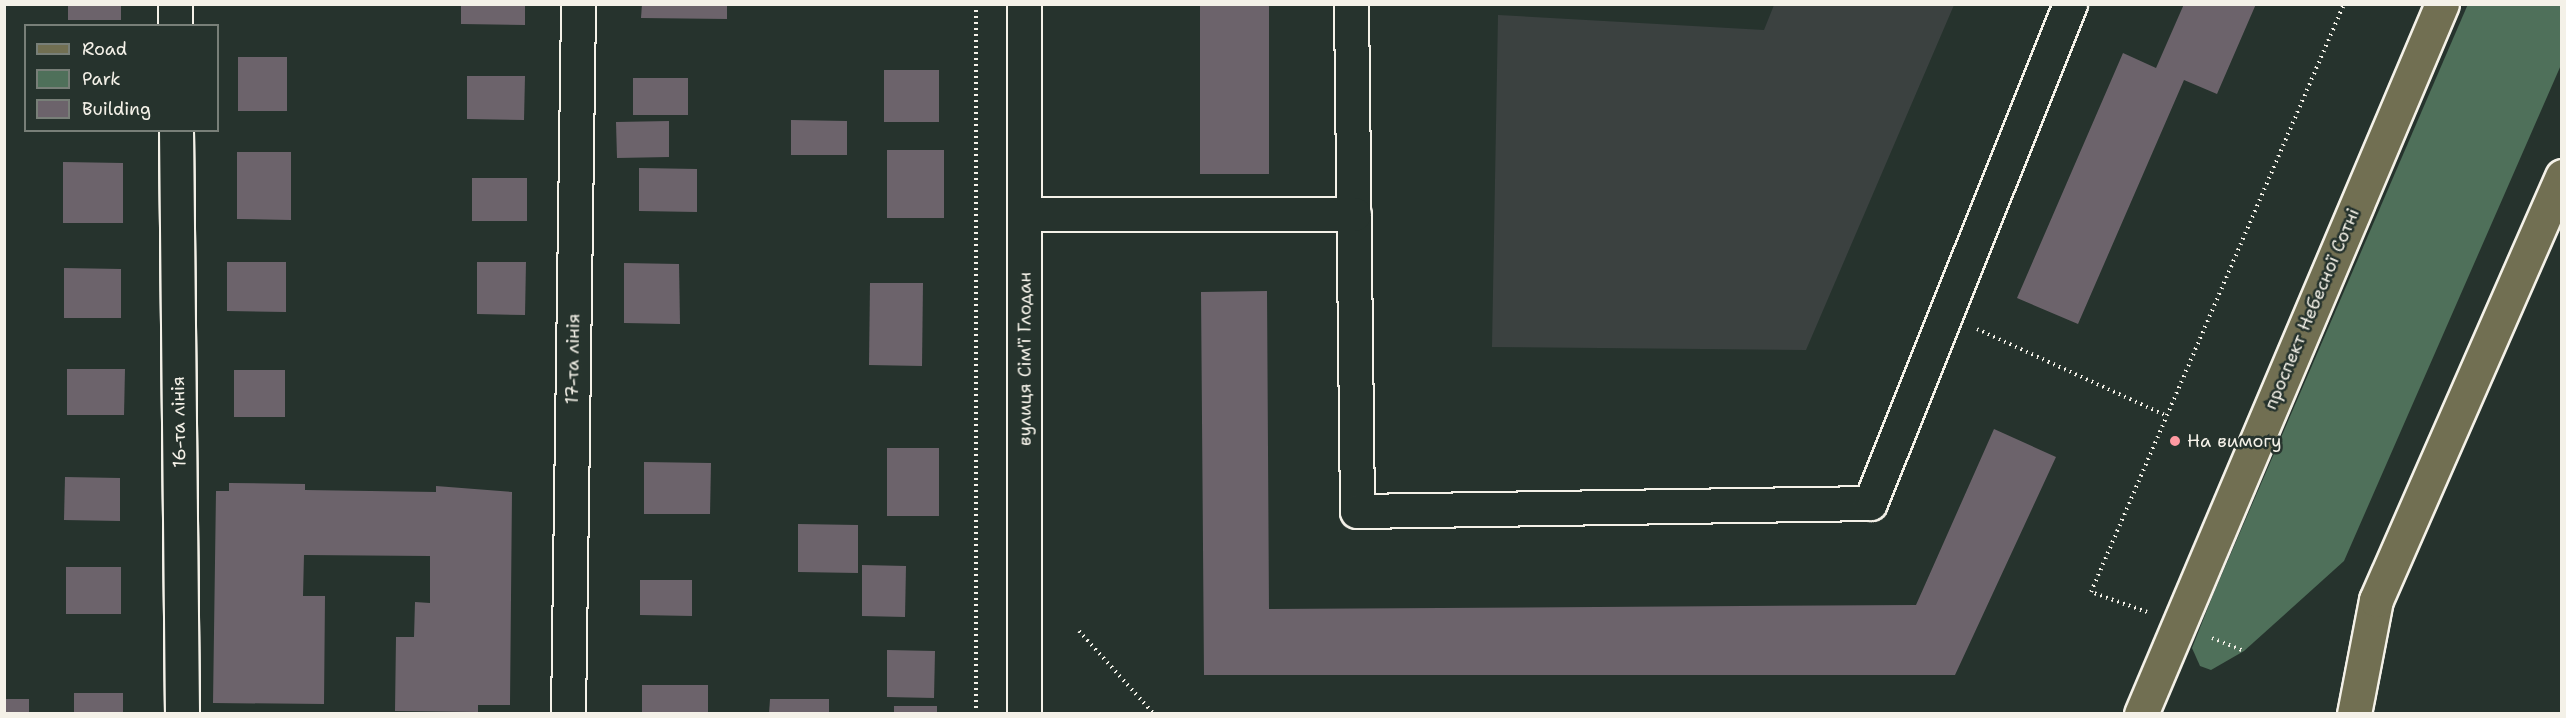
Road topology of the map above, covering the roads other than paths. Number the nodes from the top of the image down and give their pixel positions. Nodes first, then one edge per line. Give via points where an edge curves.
1 (175, 4) edge
2 (578, 4) edge
3 (1024, 4) edge
4 (1352, 4) edge
5 (2070, 4) edge
6 (2442, 4) edge
7 (175, 24) edge
8 (176, 132) edge
9 (2562, 176) edge
10 (1026, 214) junction
11 (1354, 214) junction
12 (182, 714) edge
13 (568, 714) edge
14 (1024, 714) edge
15 (2142, 714) edge
16 (2354, 714) edge

1 - 7 street
2 - 13 street, 17-та лінія
3 - 10 street, вулиця Сім'ї Глодан
4 - 11 street
5 - 11 street via 1870,503 1357,511
6 - 15 main road, проспект Небесної Сотні
8 - 12 street, 16-та лінія
9 - 16 main road via 2376,600
10 - 11 street
10 - 14 street, вулиця Сім'ї Глодан

